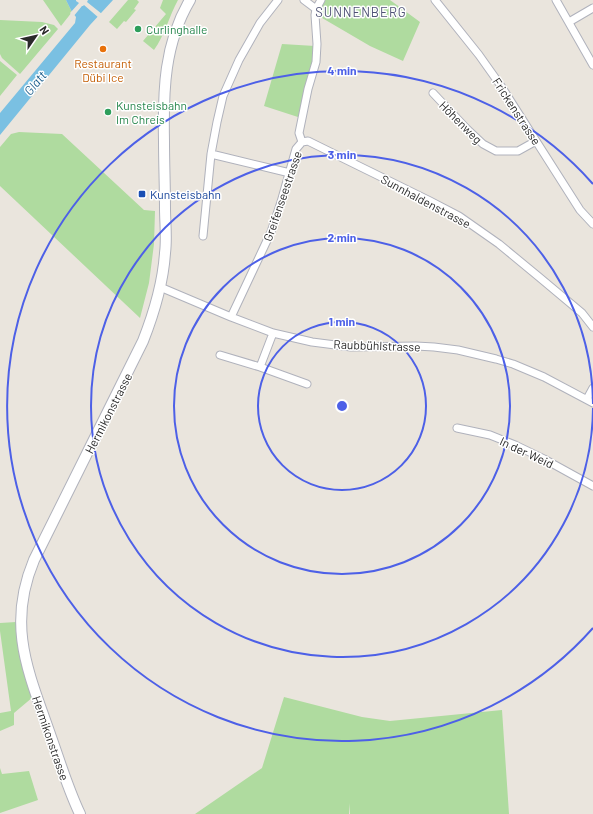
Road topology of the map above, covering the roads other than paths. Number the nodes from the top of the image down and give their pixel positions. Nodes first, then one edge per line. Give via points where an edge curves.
1 (190, 0) edge
2 (278, 0) edge
3 (304, 0) edge
4 (321, 0) edge
5 (435, 0) edge
6 (556, 0) edge
7 (593, 8) edge
8 (316, 9) junction
9 (569, 22) junction
10 (593, 65) edge
11 (433, 93) dead end
12 (536, 141) junction
13 (302, 142) junction
14 (211, 154) junction
15 (290, 173) junction
16 (593, 224) edge
17 (203, 236) dead end
18 (160, 287) junction
19 (231, 316) junction
20 (593, 327) edge
21 (273, 333) junction
22 (220, 355) dead end
23 (260, 367) junction
24 (307, 384) dead end
25 (593, 388) edge
26 (590, 401) edge
27 (457, 428) dead end
28 (593, 486) edge
29 (80, 814) edge

1 - 18 street, Hermikonstrasse via 176,30 166,75 166,236
2 - 14 street via 260,23 239,60 223,96
3 - 8 street
4 - 8 street, Greifenseestrasse
5 - 12 street, Frickenstrasse via 490,70
6 - 9 street
7 - 9 street
8 - 13 street, Greifenseestrasse via 316,62 299,133
9 - 10 street
11 - 12 street, Höhenweg via 467,130 496,151 518,151
12 - 16 street, Frickenstrasse via 580,210
13 - 15 street, Greifenseestrasse via 296,149
13 - 20 street, Sunnhaldenstrasse via 308,141 459,216 539,277 582,313
14 - 15 street
14 - 17 street
15 - 19 street, Greifenseestrasse via 271,232
18 - 19 street, Raubbühlstrasse
18 - 29 street, Hermikonstrasse via 150,325 140,348 34,560 26,581 22,604 21,630 25,659
19 - 21 street, Raubbühlstrasse
21 - 23 street
21 - 26 street, Raubbühlstrasse via 312,342 352,347 416,346 478,354 528,370
22 - 23 street
23 - 24 street
25 - 26 street
27 - 28 street, In der Weid via 490,435 515,445

